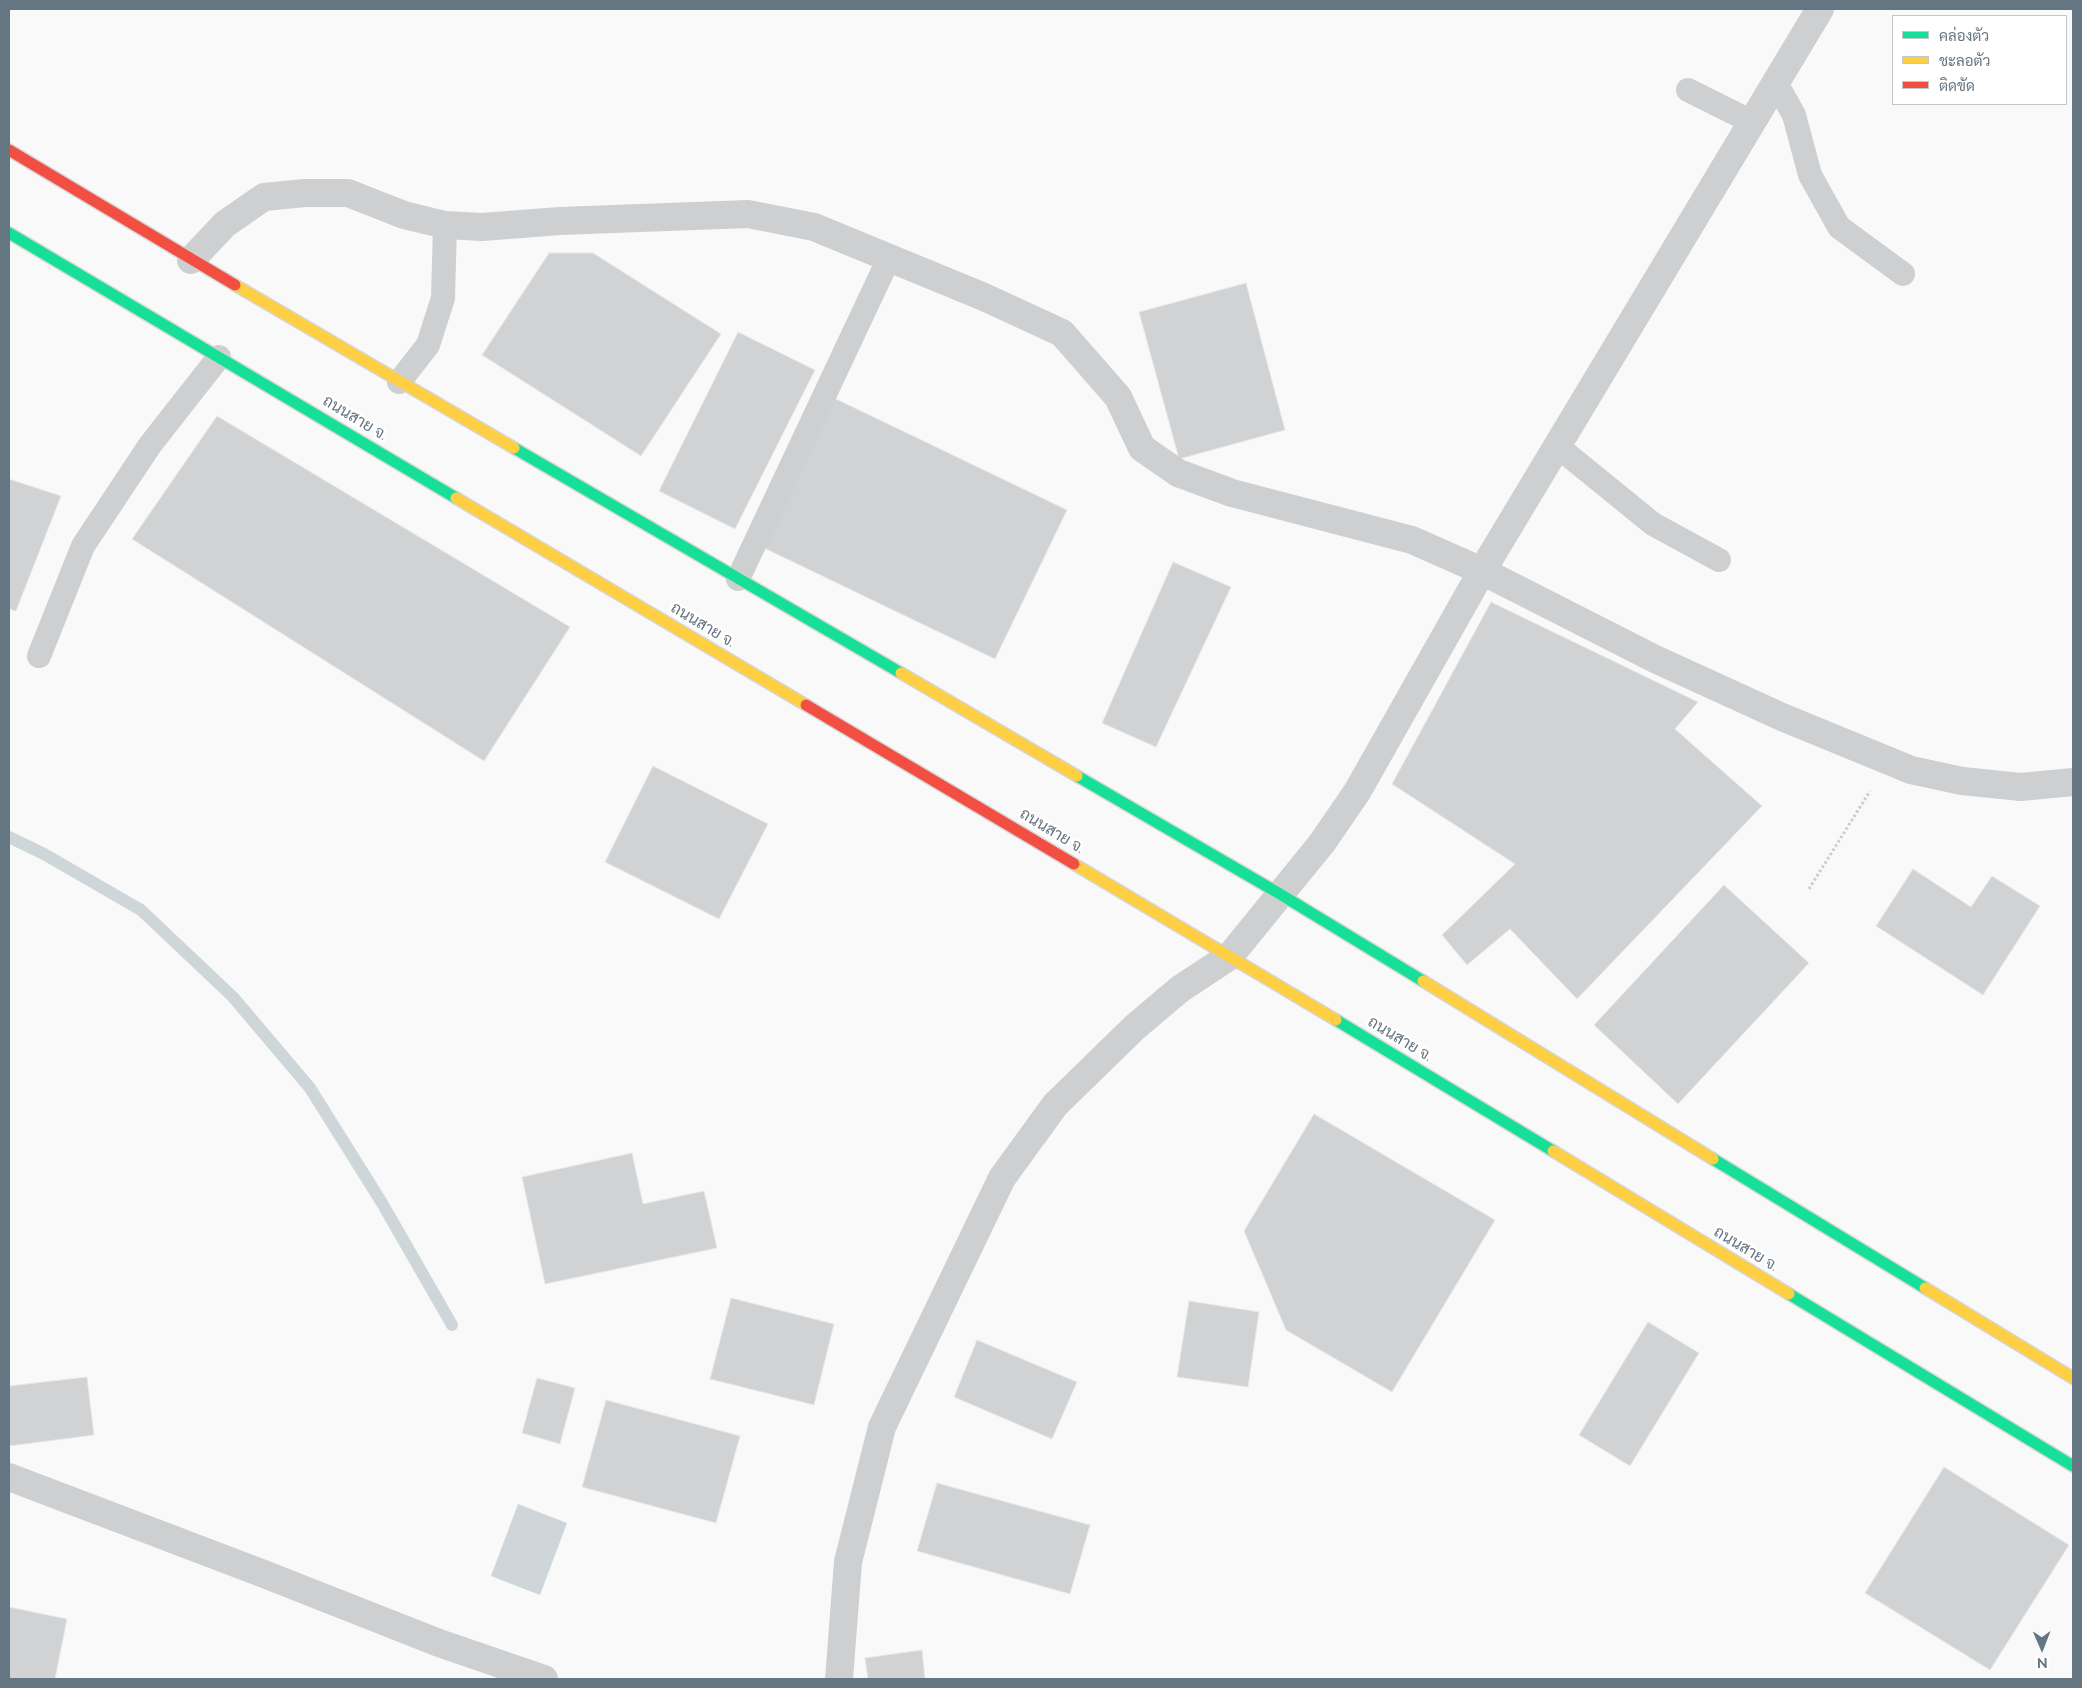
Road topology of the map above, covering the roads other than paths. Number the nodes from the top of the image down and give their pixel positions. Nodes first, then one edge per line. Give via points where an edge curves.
1 (1820, 9) edge
2 (1776, 83) junction
3 (1688, 90) dead end
4 (1752, 122) junction
5 (9, 150) edge
6 (445, 225) junction
7 (9, 233) edge
8 (889, 258) junction
9 (190, 260) junction
10 (1903, 274) dead end
11 (219, 357) junction
12 (399, 382) junction
13 (1557, 446) junction
14 (1719, 560) dead end
15 (1482, 571) junction
16 (738, 579) junction
17 (39, 656) dead end
18 (2073, 782) edge
19 (1280, 894) junction
20 (1230, 956) junction
21 (2073, 1378) edge
22 (2073, 1466) edge
23 (9, 1477) edge
24 (544, 1679) edge
25 (839, 1679) edge

1 - 2 street
2 - 4 street
2 - 10 lane via 1794,115 1810,175 1839,227
3 - 4 lane
4 - 13 street
5 - 9 main road
6 - 8 street via 482,227 748,214 814,227
6 - 9 street via 404,215 348,193 264,197 225,224
6 - 12 lane via 443,298 428,345
7 - 11 main road, ถนนสาย จ.
8 - 15 street via 984,296 1062,333 1118,397 1142,448 1178,473 1232,493 1412,540
8 - 16 lane
9 - 12 main road
11 - 17 lane via 150,445 83,546
11 - 20 main road, ถนนสาย จ.
12 - 16 main road
13 - 14 lane via 1654,524
13 - 15 street
15 - 18 street via 1664,663 1910,770 1962,781 2021,786
15 - 19 street via 1357,792 1322,843
16 - 19 main road
19 - 20 street
19 - 21 main road
20 - 22 main road, ถนนสาย จ.
20 - 25 street via 1180,989 1135,1027 1055,1105 1002,1178 882,1426 848,1562
23 - 24 street via 439,1643

